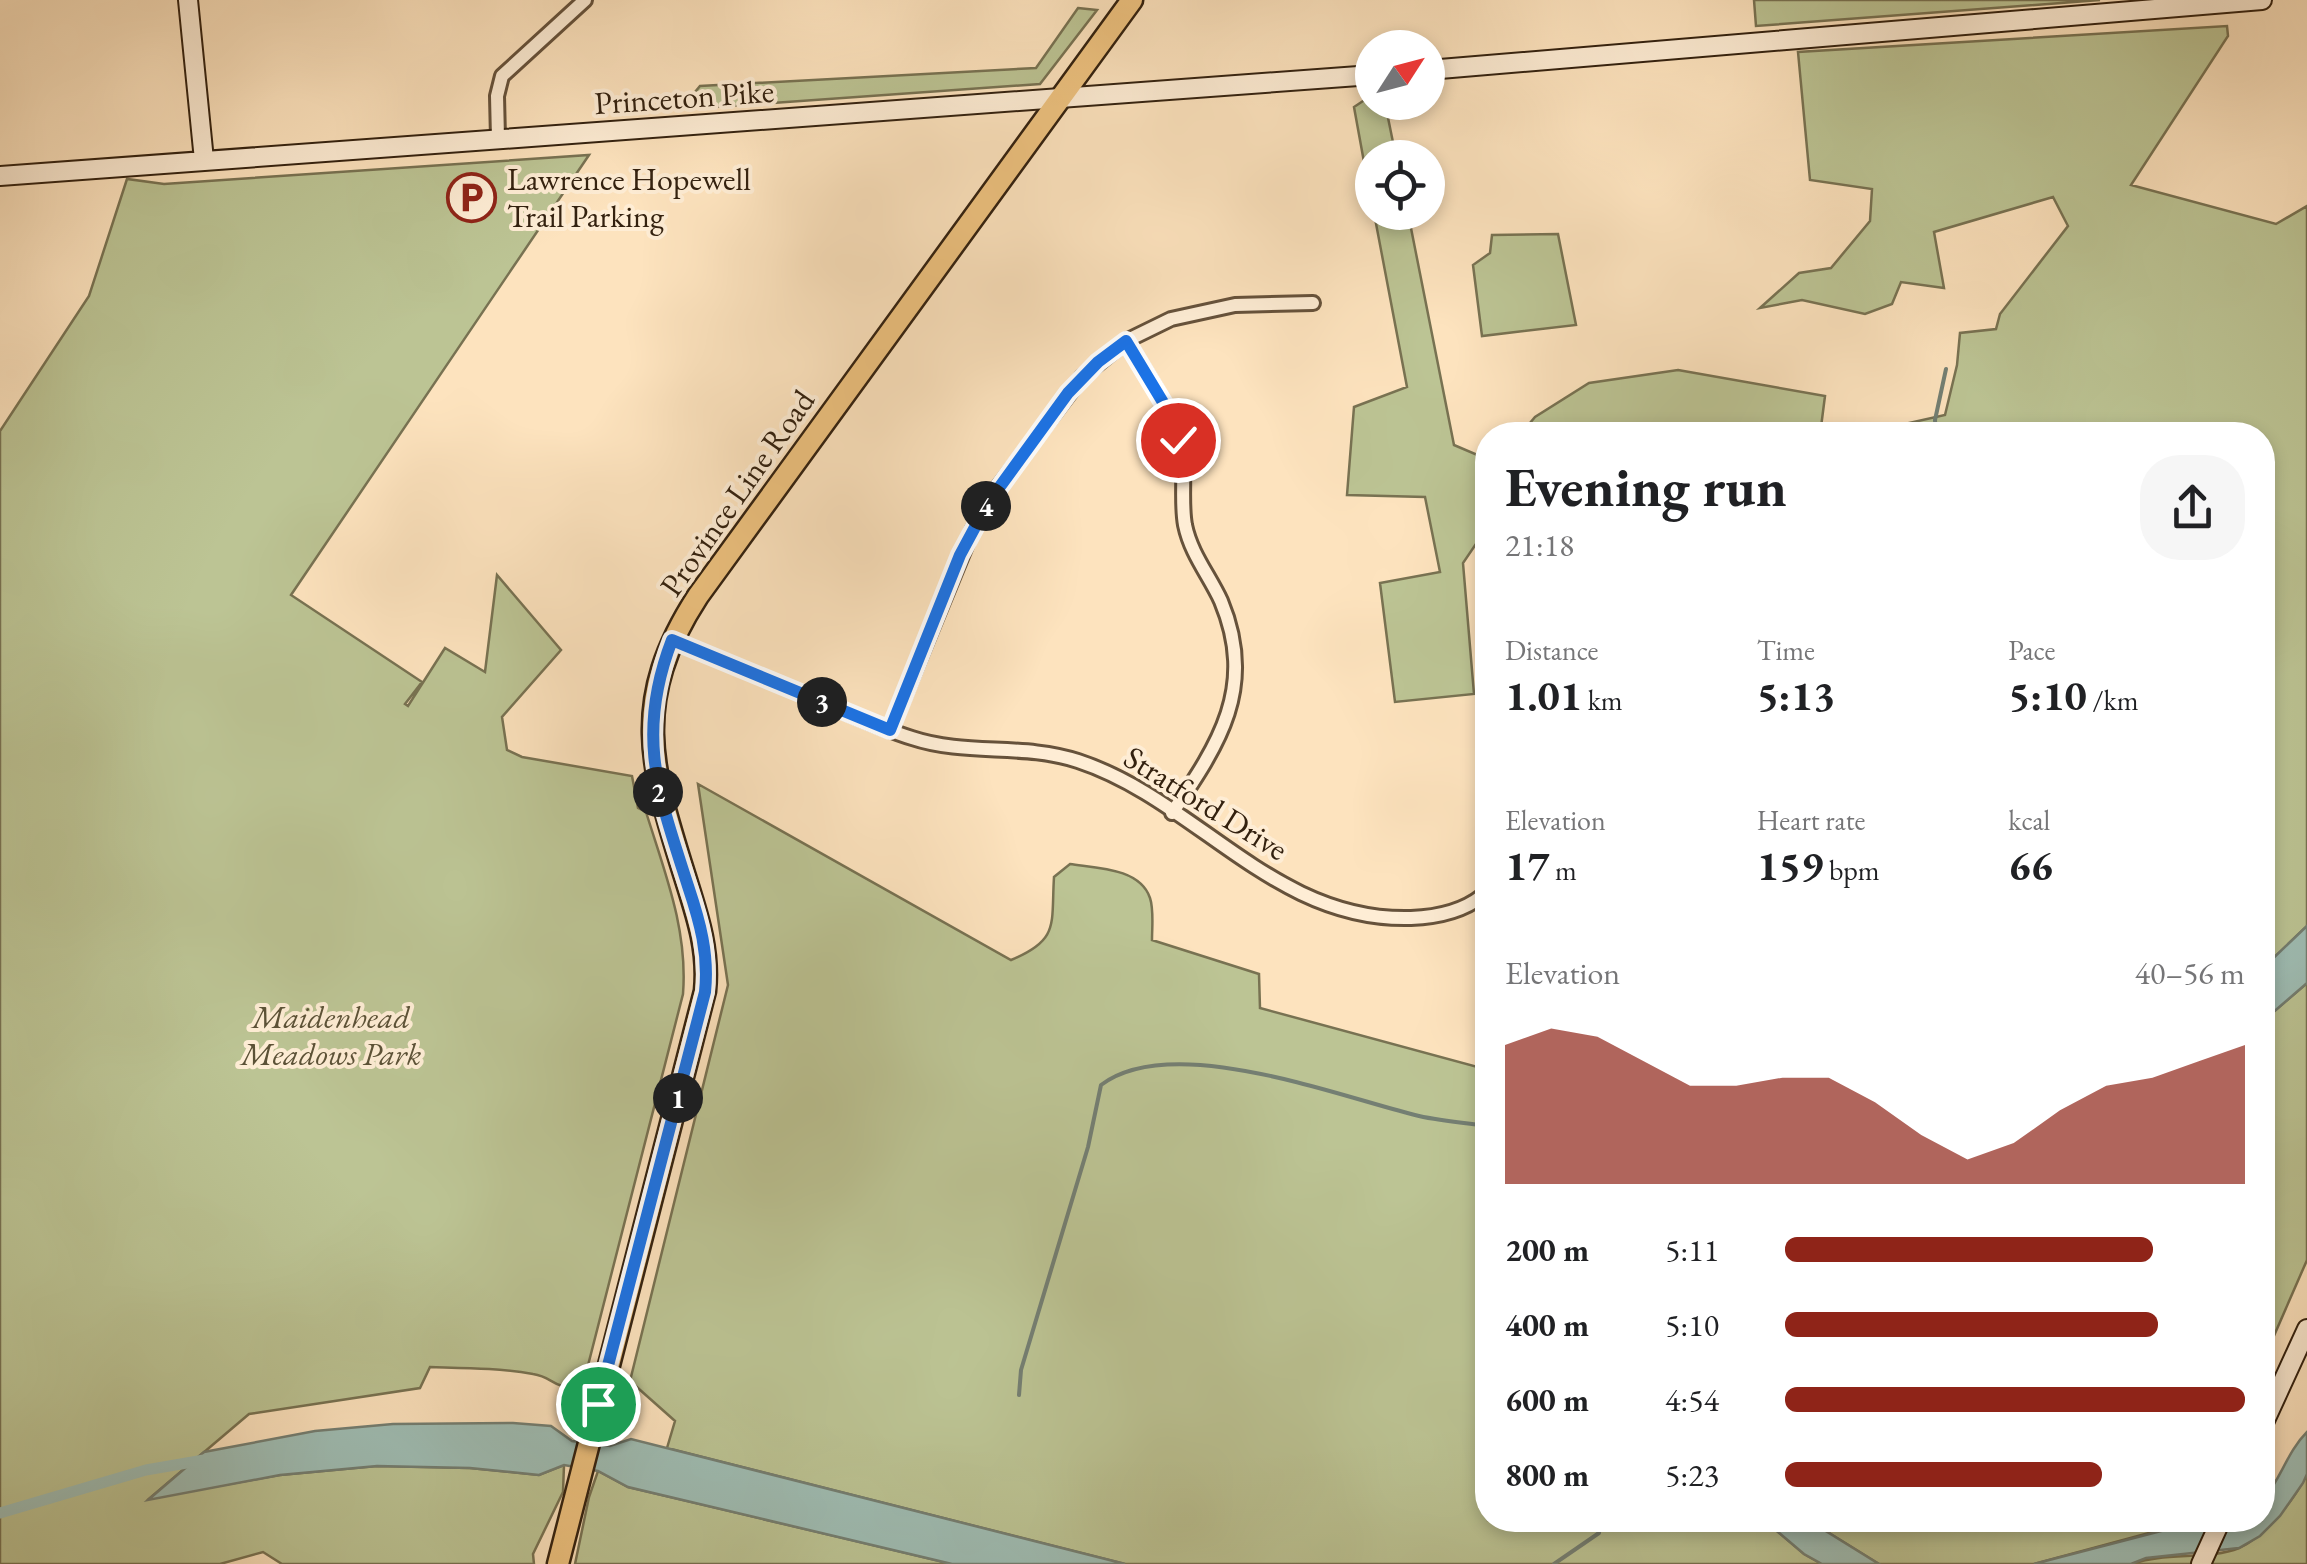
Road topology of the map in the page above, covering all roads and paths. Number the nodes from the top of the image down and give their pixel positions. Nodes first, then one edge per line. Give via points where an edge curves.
1 (188, 0) edge
2 (585, 0) edge
3 (1132, 0) edge
4 (2262, 0) edge
5 (2247, 1) edge
6 (1445, 69) edge
7 (1355, 75) edge
8 (1058, 100) junction
9 (498, 138) junction
10 (204, 160) junction
11 (0, 176) edge
12 (1314, 303) dead end
13 (1126, 341) junction
14 (672, 640) junction
15 (890, 730) junction
16 (1172, 813) junction
17 (1475, 900) edge
18 (2307, 1328) edge
19 (2275, 1398) edge
20 (2215, 1532) edge
21 (558, 1564) edge
22 (2201, 1564) edge

1 - 10 main road
2 - 9 street via 502,76
3 - 8 main road, Province Line Road
4 - 5 main road
5 - 6 main road
7 - 8 main road, Princeton Pike
8 - 9 main road, Princeton Pike
8 - 14 main road, Province Line Road
9 - 10 main road, Princeton Pike
10 - 11 main road, Princeton Pike
12 - 13 street via 1190,313
13 - 15 street via 1068,393 988,503 960,555
13 - 16 street via 1172,422 1186,526 1233,645 1234,688 1224,730
14 - 15 street, Stratford Drive
14 - 21 main road, Province Line Road via 656,691 654,766 708,970
15 - 16 street, Stratford Drive via 937,744 1076,760
16 - 17 street, Stratford Drive via 1295,892 1339,910 1414,918
18 - 19 main road
20 - 22 main road

